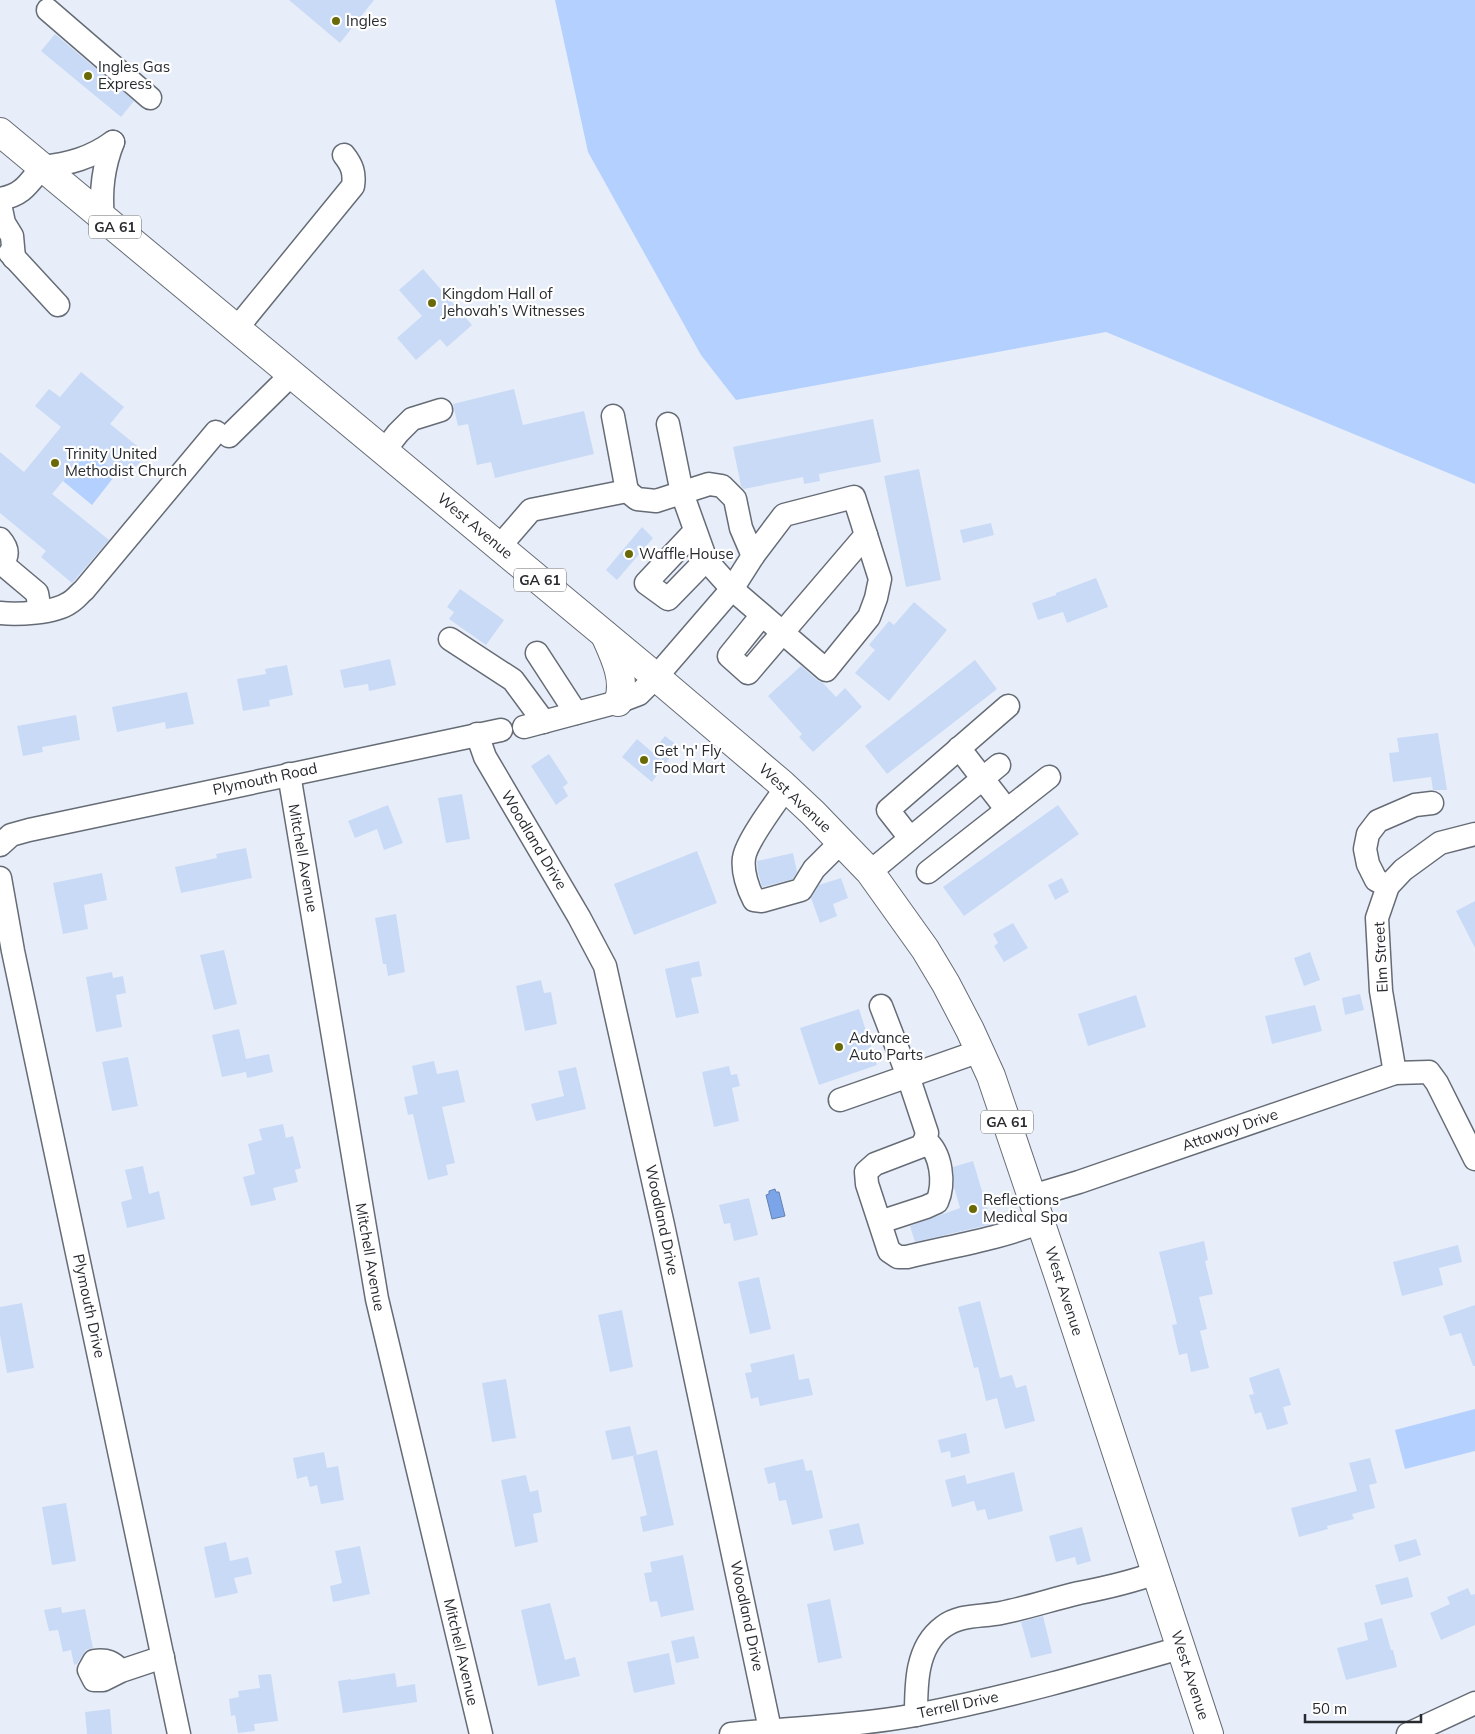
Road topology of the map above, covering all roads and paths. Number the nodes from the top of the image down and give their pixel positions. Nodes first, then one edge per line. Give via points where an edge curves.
1 (48, 10) dead end
2 (150, 98) dead end
3 (0, 132) edge
4 (344, 155) dead end
5 (42, 167) junction
6 (0, 199) edge
7 (0, 204) edge
8 (103, 218) junction
9 (6, 255) edge
10 (58, 305) dead end
11 (237, 328) junction
12 (292, 374) junction
13 (441, 410) dead end
14 (613, 416) dead end
15 (668, 424) dead end
16 (384, 451) junction
17 (627, 491) junction
18 (682, 493) junction
19 (696, 531) junction
20 (866, 535) junction
21 (0, 539) edge
22 (500, 547) junction
23 (753, 556) junction
24 (706, 560) junction
25 (1, 563) edge
26 (732, 589) junction
27 (40, 611) junction
28 (0, 613) edge
29 (762, 615) junction
30 (782, 632) junction
31 (604, 634) junction
32 (450, 639) dead end
33 (656, 677) junction
34 (513, 680) junction
35 (618, 702) junction
36 (1008, 706) dead end
37 (576, 713) junction
38 (501, 730) dead end
39 (477, 734) junction
40 (959, 748) junction
41 (990, 772) junction
42 (289, 774) junction
43 (1049, 777) dead end
44 (786, 788) junction
45 (1432, 803) dead end
46 (1007, 810) junction
47 (1475, 834) edge
48 (910, 838) junction
49 (841, 842) junction
50 (0, 845) edge
51 (870, 872) junction
52 (928, 872) dead end
53 (0, 878) edge
54 (1388, 886) junction
55 (881, 1006) dead end
56 (980, 1051) junction
57 (1395, 1073) junction
58 (908, 1076) junction
59 (840, 1100) dead end
60 (926, 1140) junction
61 (1475, 1159) edge
62 (1032, 1196) junction
63 (880, 1222) junction
64 (1041, 1222) junction
65 (1156, 1573) junction
66 (1180, 1648) junction
67 (164, 1657) junction
68 (121, 1671) dead end
69 (1475, 1704) edge
70 (916, 1715) junction
71 (771, 1732) edge
72 (179, 1734) edge
73 (480, 1734) edge
74 (731, 1734) edge
75 (1209, 1734) edge
76 (1408, 1734) edge

1 - 2 street
3 - 5 main road, West Avenue / GA 61
4 - 11 street via 353,168 353,186
5 - 6 street via 21,192
5 - 8 main road, West Avenue / GA 61
5 - 8 street via 89,157 113,142 102,181
7 - 9 street via 4,223 12,236
8 - 11 main road, West Avenue / GA 61
9 - 10 street
11 - 12 main road, West Avenue / GA 61
12 - 16 main road, West Avenue / GA 61
12 - 27 street via 223,434 84,590 68,604
13 - 16 street via 412,420
14 - 17 street
15 - 18 street
16 - 22 main road, West Avenue / GA 61
17 - 18 street via 637,499 656,501
17 - 22 street via 530,510
18 - 19 street
18 - 23 street via 709,484 722,486 735,499 741,528
19 - 24 street
19 - 24 street via 646,583 668,599
20 - 23 street via 854,497 784,515
20 - 30 street
20 - 30 street via 880,579 876,598 869,617 826,670
21 - 25 street via 7,552 7,558
22 - 31 main road, West Avenue / GA 61
23 - 26 street
24 - 26 street
25 - 27 street via 37,593
26 - 29 street
26 - 33 street
27 - 28 street
29 - 30 street
29 - 30 street via 729,656 748,673
31 - 33 main road, West Avenue / GA 61
31 - 35 main road via 620,678
32 - 34 street
33 - 35 street via 639,694
33 - 44 main road, West Avenue / GA 61
34 - 37 street via 534,724
34 - 37 street via 521,671 542,661
35 - 37 street
36 - 40 street
38 - 39 street, Plymouth Road
39 - 42 street, Plymouth Road
39 - 71 street, Woodland Drive via 485,757 580,917 605,966
40 - 41 street
40 - 48 street via 888,810
41 - 46 street
41 - 48 street
42 - 50 street, Plymouth Road via 29,830 11,835
42 - 73 street, Mitchell Avenue via 377,1299
43 - 46 street
44 - 49 main road, West Avenue / GA 61
44 - 49 street via 744,856 754,900 758,902 801,890 814,869
45 - 54 street via 1415,805 1378,821 1368,834 1365,849 1368,864 1376,880
46 - 52 street
47 - 54 street, Elm Street via 1440,843 1403,870
48 - 51 street
49 - 51 main road, West Avenue / GA 61
51 - 56 main road, West Avenue / GA 61 via 925,949
53 - 67 street, Plymouth Drive
54 - 57 street, Elm Street via 1377,918 1382,991
55 - 58 street
56 - 58 street
56 - 62 main road, West Avenue / GA 61
57 - 61 street, Attaway Drive via 1429,1072
57 - 62 street, Attaway Drive
58 - 59 street
58 - 60 street via 927,1133
60 - 63 street via 922,1146 875,1164 866,1172
60 - 63 street via 938,1156 941,1186 937,1202
62 - 64 main road, West Avenue / GA 61
63 - 64 street via 889,1251 898,1257 907,1257 998,1237
64 - 65 main road, West Avenue / GA 61
65 - 66 main road, West Avenue / GA 61
65 - 70 street via 1108,1588 950,1622 933,1637 921,1658
66 - 70 street, Terrell Drive
66 - 75 main road, West Avenue / GA 61
67 - 68 street
67 - 72 street, Plymouth Drive
69 - 76 street
70 - 71 street, Terrell Drive
71 - 74 street, Terrell Drive

